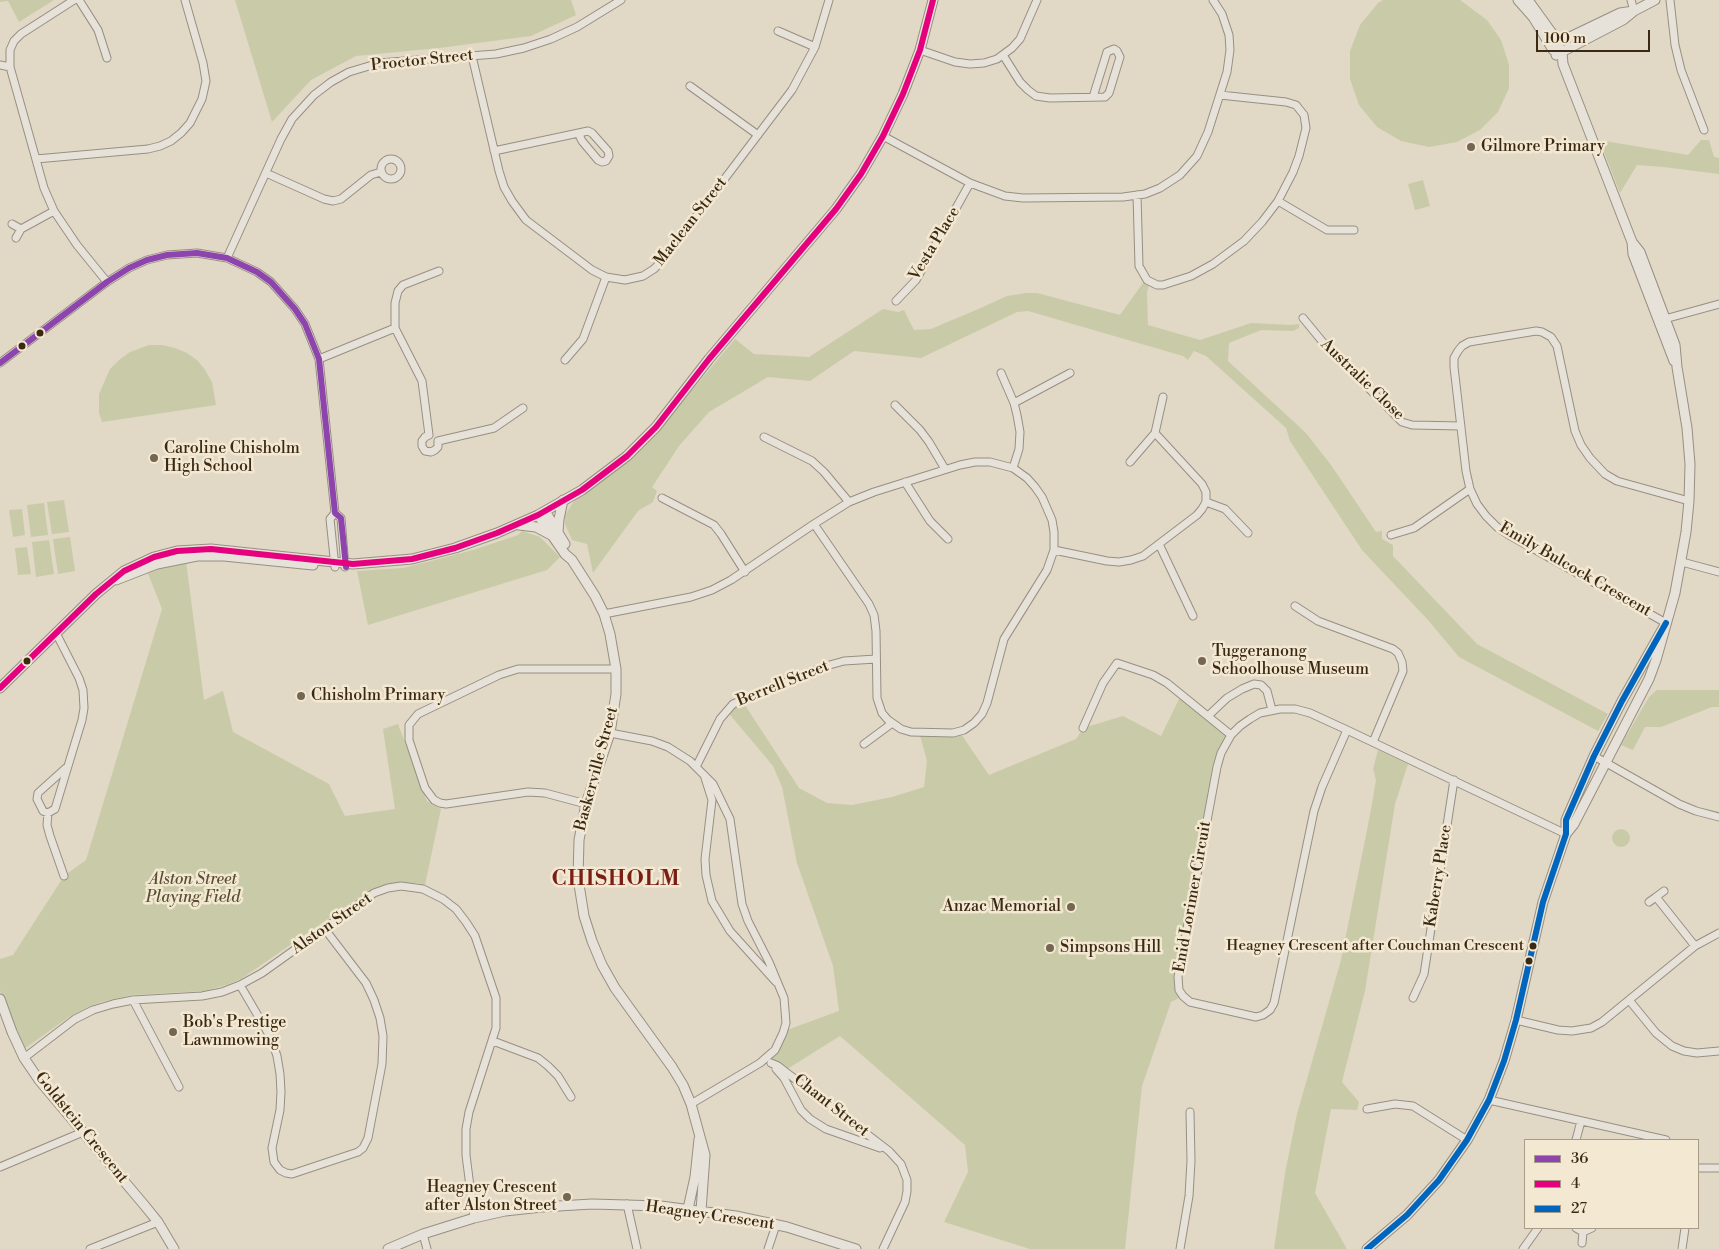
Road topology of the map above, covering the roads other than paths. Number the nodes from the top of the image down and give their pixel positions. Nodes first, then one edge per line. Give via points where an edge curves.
1 (74, 0) edge
2 (79, 0) edge
3 (185, 0) edge
4 (621, 0) edge
5 (829, 0) edge
6 (933, 0) edge
7 (1037, 0) edge
8 (1213, 0) edge
9 (1518, 0) edge
10 (1528, 0) edge
11 (1631, 0) edge
12 (1655, 0) edge
13 (1670, 0) edge
14 (608, 3) edge
15 (1634, 11) junction
16 (778, 31) dead end
17 (1554, 44) junction
18 (816, 47) junction
19 (920, 50) junction
20 (1559, 54) junction
21 (472, 56) junction
22 (1003, 56) junction
23 (108, 58) dead end
24 (0, 66) edge
25 (10, 67) junction
26 (690, 86) dead end
27 (1220, 95) junction
28 (1092, 97) junction
29 (1704, 130) dead end
30 (581, 132) junction
31 (758, 135) junction
32 (883, 136) junction
33 (494, 151) junction
34 (36, 159) junction
35 (266, 172) junction
36 (381, 172) dead end
37 (970, 183) junction
38 (1137, 195) junction
39 (1278, 201) junction
40 (54, 211) junction
41 (12, 224) dead end
42 (21, 229) junction
43 (1354, 230) dead end
44 (16, 238) dead end
45 (227, 258) junction
46 (439, 271) dead end
47 (606, 277) junction
48 (107, 282) junction
49 (896, 301) dead end
50 (1719, 304) edge
51 (1303, 318) dead end
52 (1662, 320) junction
53 (395, 328) junction
54 (318, 359) junction
55 (565, 360) dead end
56 (0, 363) edge
57 (1001, 373) dead end
58 (1070, 373) dead end
59 (1162, 397) dead end
60 (1014, 403) junction
61 (895, 404) dead end
62 (523, 408) dead end
63 (1461, 426) junction
64 (1155, 433) junction
65 (430, 435) junction
66 (764, 437) dead end
67 (438, 442) junction
68 (1130, 462) dead end
69 (1013, 468) junction
70 (945, 469) junction
71 (905, 482) junction
72 (1470, 490) junction
73 (662, 498) dead end
74 (563, 500) junction
75 (1689, 501) junction
76 (849, 502) junction
77 (1206, 502) junction
78 (335, 513) junction
79 (541, 513) junction
80 (814, 524) junction
81 (518, 525) junction
82 (1248, 533) dead end
83 (1391, 534) dead end
84 (556, 535) junction
85 (948, 539) dead end
86 (1158, 544) junction
87 (1054, 550) junction
88 (1682, 562) junction
89 (335, 564) junction
90 (348, 565) junction
91 (745, 572) junction
92 (1719, 572) edge
93 (1295, 606) dead end
94 (604, 614) junction
95 (1193, 616) dead end
96 (1666, 622) junction
97 (56, 633) junction
98 (876, 659) junction
99 (616, 669) junction
100 (0, 688) edge
101 (1272, 710) junction
102 (1208, 716) junction
103 (891, 724) junction
104 (1083, 728) dead end
105 (1347, 730) junction
106 (610, 732) junction
107 (1231, 735) junction
108 (1373, 742) junction
109 (864, 744) dead end
110 (1594, 756) junction
111 (1606, 763) junction
112 (68, 766) junction
113 (699, 769) junction
114 (1454, 780) junction
115 (586, 804) junction
116 (48, 813) junction
117 (1719, 817) edge
118 (1566, 834) junction
119 (64, 876) dead end
120 (1664, 891) dead end
121 (1656, 896) junction
122 (1649, 902) dead end
123 (324, 928) junction
124 (1719, 933) edge
125 (1694, 946) junction
126 (240, 985) junction
127 (781, 988) junction
128 (1413, 998) dead end
129 (133, 1000) junction
130 (1629, 1000) junction
131 (1, 1002) edge
132 (1516, 1020) junction
133 (493, 1041) junction
134 (1719, 1051) edge
135 (24, 1058) junction
136 (769, 1061) junction
137 (179, 1087) dead end
138 (571, 1097) dead end
139 (1489, 1100) junction
140 (690, 1104) junction
141 (1367, 1110) dead end
142 (1190, 1112) dead end
143 (1581, 1121) junction
144 (83, 1132) junction
145 (699, 1139) junction
146 (1576, 1139) edge
147 (1662, 1139) edge
148 (1466, 1140) junction
149 (889, 1152) junction
150 (0, 1167) edge
151 (1699, 1168) edge
152 (1719, 1168) edge
153 (627, 1204) junction
154 (688, 1209) junction
155 (701, 1211) junction
156 (474, 1218) junction
157 (158, 1222) junction
158 (776, 1225) junction
159 (1537, 1229) edge
160 (1578, 1229) edge
161 (1590, 1229) edge
162 (1686, 1229) edge
163 (1583, 1232) junction
164 (423, 1234) junction
165 (1582, 1243) dead end
166 (90, 1249) edge
167 (174, 1249) edge
168 (388, 1249) edge
169 (427, 1249) edge
170 (638, 1249) edge
171 (768, 1249) edge
172 (856, 1249) edge
173 (884, 1249) edge
174 (1180, 1249) edge
175 (1367, 1249) edge
176 (1523, 1249) edge
177 (1682, 1249) edge

1 - 25 street via 14,41 10,50
2 - 23 street via 98,30
3 - 34 street via 206,81 202,99 182,133 171,141 148,149
4 - 14 street, Proctor Street
5 - 18 street, Maclean Street
6 - 19 street
7 - 22 street via 1020,39
8 - 27 street via 1227,28 1230,50
9 - 17 street
10 - 17 street
11 - 15 street
12 - 15 street
13 - 29 street via 1681,70
14 - 21 street, Proctor Street via 577,27 551,39 524,48
15 - 17 street via 1620,13
15 - 20 street
16 - 18 street
17 - 20 street
18 - 31 street, Maclean Street via 792,90
19 - 22 street via 970,64
19 - 32 street
20 - 52 street via 1632,242 1640,252
21 - 33 street, Maclean Street
21 - 35 street, Proctor Street via 379,64 349,72 331,82 292,119
22 - 28 street via 1020,82 1036,96
24 - 25 street
25 - 34 street
26 - 31 street
27 - 38 street via 1205,140 1192,163 1167,185
27 - 39 street via 1286,102 1296,105 1304,115 1306,128 1299,156
28 - 28 street via 1107,52 1114,49 1120,58 1109,93 1104,97
30 - 30 street via 588,130 592,133 609,153 606,161 598,160 582,141
30 - 33 street
31 - 47 street, Maclean Street via 654,269 637,278
32 - 37 street
32 - 74 street via 836,209 656,427 612,468
33 - 47 street, Maclean Street via 504,187 521,214 592,270
34 - 40 street
35 - 36 street via 333,201 341,200 371,175
35 - 45 street, Proctor Street
37 - 38 street via 996,194 1022,198
37 - 49 street, Vesta Place via 916,280
38 - 39 street via 1139,266 1147,280 1157,285 1190,276 1224,257 1244,241
39 - 43 street via 1327,230
40 - 42 street
40 - 48 street via 76,245
41 - 42 street
42 - 44 street
45 - 48 street via 197,253 167,255 129,268
45 - 54 street via 257,272 284,295 304,324
46 - 53 street via 410,281 398,291
47 - 55 street via 583,339
48 - 56 street
50 - 52 street
51 - 63 street, Australie Close via 1326,346 1402,422
52 - 75 street via 1675,345 1687,428
53 - 54 street
53 - 65 street via 422,381
54 - 78 street
57 - 60 street
58 - 60 street
59 - 64 street
60 - 69 street via 1020,432
61 - 70 street via 920,430
62 - 67 street via 494,428
63 - 72 street, Emily Bulcock Crescent
63 - 75 street, Emily Bulcock Crescent via 1454,358 1462,346 1469,342 1542,332 1558,346 1575,431 1594,464 1605,474 1624,483
64 - 68 street
64 - 77 street via 1202,484
65 - 67 street via 435,436
65 - 67 street via 422,441 425,451 435,450
66 - 76 street via 812,461
69 - 70 street via 998,463 975,462
69 - 87 street via 1035,487 1048,508 1054,532
70 - 71 street
71 - 76 street
71 - 85 street via 930,521
72 - 83 street via 1414,528
72 - 96 street, Emily Bulcock Crescent via 1477,504 1497,527
73 - 91 street via 714,526
74 - 79 street
74 - 84 street
75 - 88 street
76 - 80 street
77 - 82 street via 1225,509
77 - 86 street via 1197,515
78 - 89 street via 330,519
78 - 90 street via 341,518
79 - 81 street
79 - 84 street, Baskerville Street
80 - 91 street
80 - 98 street via 869,604 874,615
81 - 84 street via 536,527
81 - 90 street via 412,559
84 - 94 street, Baskerville Street
86 - 87 street via 1143,556 1119,562
86 - 95 street
87 - 103 street via 1047,570 1004,638 987,703 974,724 954,733 911,732
88 - 92 street
88 - 96 street
89 - 90 street
89 - 97 street via 227,550 177,551 148,559 124,571
91 - 94 street via 691,597
93 - 108 street via 1318,621 1398,653 1403,671
94 - 99 street, Baskerville Street
96 - 110 street
96 - 111 street via 1649,679
97 - 100 street
97 - 112 street via 80,678 84,702
98 - 103 street via 878,703
98 - 113 street, Berrell Street via 826,666 733,704 720,719
99 - 106 street, Baskerville Street
99 - 115 street via 518,669 418,714 409,725 409,740 425,788 440,803 528,792
101 - 102 street via 1266,691 1254,684 1227,698
101 - 105 street, Enid Lorimer Circuit via 1295,709 1310,713
101 - 107 street, Enid Lorimer Circuit via 1250,718
102 - 104 street via 1153,675 1117,664 1103,683
102 - 107 street
103 - 109 street
105 - 107 street, Enid Lorimer Circuit via 1314,811 1276,999 1270,1010 1256,1017 1190,1002 1178,984 1217,767
105 - 108 street, Enid Lorimer Circuit
106 - 113 street via 652,741 675,751
106 - 115 street, Baskerville Street
108 - 114 street, Enid Lorimer Circuit
110 - 111 street
110 - 118 street via 1566,820
111 - 117 street via 1678,804
111 - 118 street
112 - 116 street via 55,809
112 - 116 street via 38,793 41,808
113 - 127 street via 713,784 730,818 742,904
113 - 127 street via 712,800 705,859 712,901 730,931
114 - 118 street, Enid Lorimer Circuit
114 - 128 street, Kaberry Place via 1424,974
115 - 140 street, Baskerville Street via 579,840 578,878 592,941 615,988 672,1067
116 - 119 street via 47,825
118 - 132 street via 1544,902
120 - 121 street
121 - 122 street
121 - 125 street
123 - 126 street, Alston Street
123 - 126 street via 366,983 380,1018 383,1036 382,1064 368,1138 358,1152 292,1174 280,1170 274,1162 272,1148 282,1092 277,1056 271,1038
123 - 133 street, Alston Street via 374,893 388,888 423,889 443,899 466,922 485,964 496,998
124 - 125 street
125 - 130 street
126 - 129 street, Alston Street via 202,996
127 - 136 street via 786,1024
129 - 135 street, Alston Street via 106,1006 75,1019
129 - 137 street
130 - 132 street via 1602,1022 1584,1030 1558,1030
130 - 134 street via 1656,1033 1672,1046 1697,1054
131 - 135 street, Goldstein Crescent
132 - 139 street
133 - 138 street via 538,1058 558,1076
133 - 156 street, Alston Street via 466,1129
135 - 144 street, Goldstein Crescent
136 - 140 street
136 - 149 street, Chant Street
136 - 149 street, Chant Street via 810,1119 826,1129
139 - 143 street
139 - 148 street
140 - 145 street, Baskerville Street
141 - 148 street via 1394,1104 1413,1106
142 - 174 street via 1189,1196
143 - 146 street
143 - 147 street
144 - 150 street
144 - 157 street, Goldstein Crescent
145 - 154 street, Baskerville Street
145 - 155 street, Baskerville Street via 705,1155
148 - 175 street via 1424,1198
149 - 173 street, Chant Street via 903,1169 908,1191
151 - 152 street
153 - 154 street, Heagney Crescent
153 - 156 street, Heagney Crescent via 542,1207
153 - 170 street
154 - 155 street, Heagney Crescent
155 - 158 street, Heagney Crescent
156 - 164 street, Heagney Crescent
157 - 166 street
157 - 167 street, Goldstein Crescent
158 - 171 street
158 - 172 street, Heagney Crescent
159 - 176 street
160 - 163 street
161 - 163 street
162 - 177 street
163 - 165 street
164 - 168 street, Heagney Crescent
164 - 169 street

